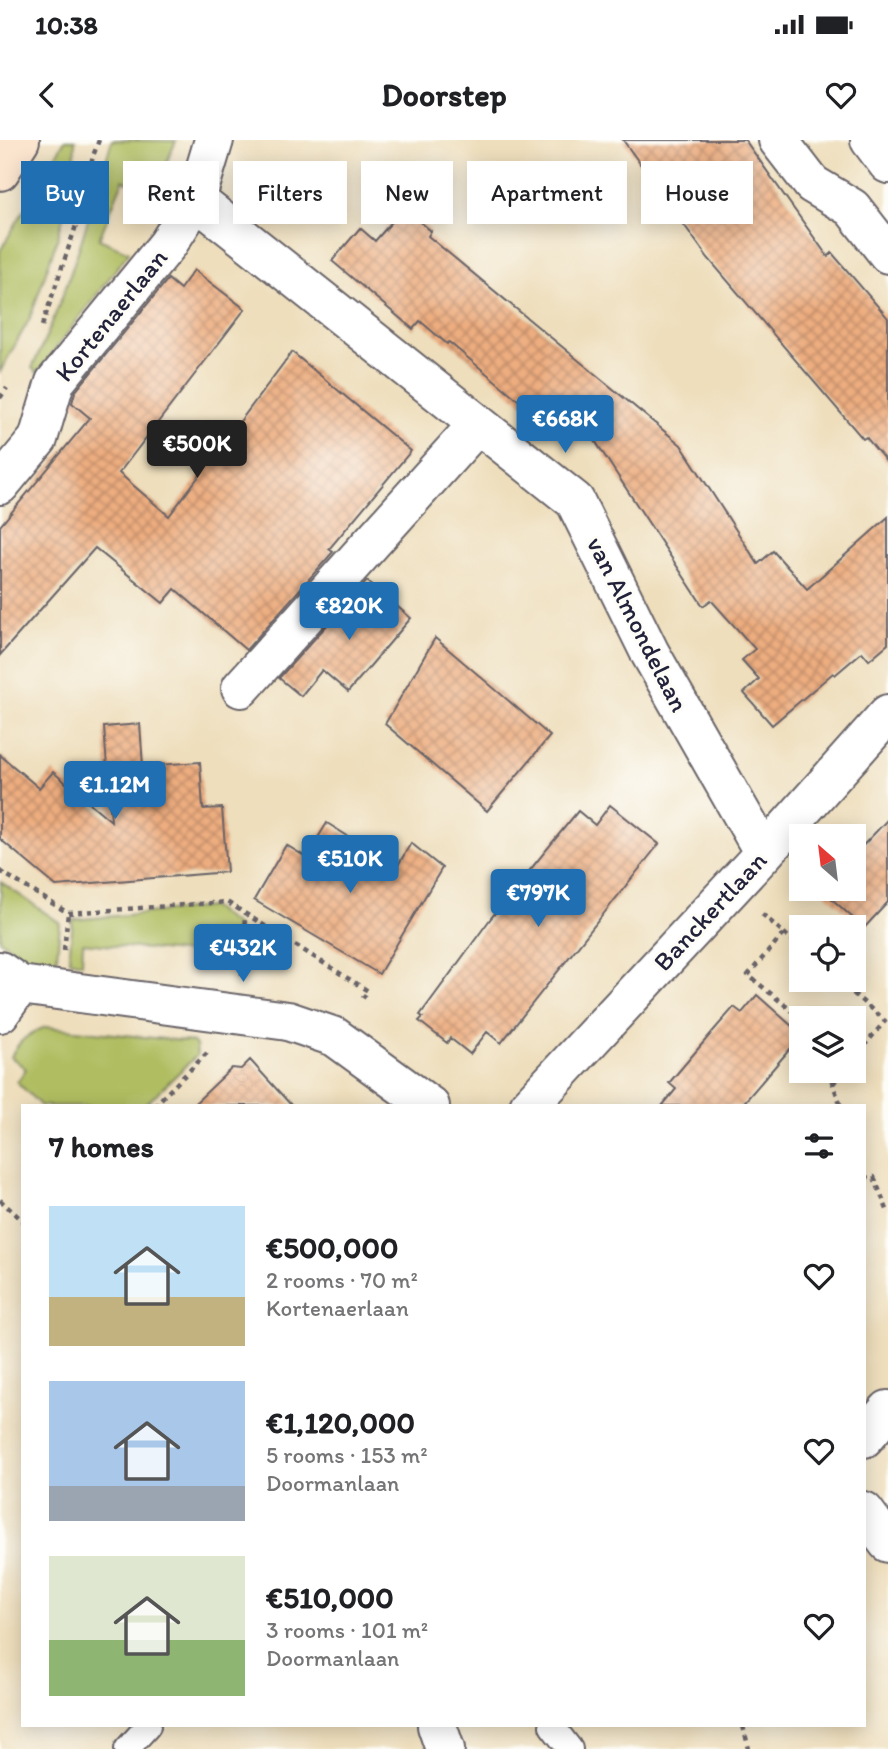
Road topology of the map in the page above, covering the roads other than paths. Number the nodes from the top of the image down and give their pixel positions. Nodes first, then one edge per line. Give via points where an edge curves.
1 (20, 140) edge
2 (214, 140) edge
3 (778, 140) edge
4 (870, 140) edge
5 (208, 161) edge
6 (888, 164) edge
7 (0, 172) edge
8 (219, 218) edge
9 (182, 224) edge
10 (888, 254) edge
11 (478, 424) junction
12 (0, 485) edge
13 (241, 688) dead end
14 (888, 714) edge
15 (764, 853) junction
16 (7, 989) edge
17 (427, 1104) edge
18 (531, 1104) edge
19 (888, 1410) edge
20 (866, 1436) edge
21 (866, 1514) edge
22 (888, 1543) edge
23 (147, 1727) edge
24 (437, 1727) edge
25 (553, 1727) edge
26 (127, 1749) edge
27 (445, 1749) edge
28 (570, 1749) edge

1 - 7 main road
2 - 5 street, Kortenaerlaan
3 - 10 street via 812,184 852,208
4 - 6 street
8 - 11 street, van Almondelaan
9 - 12 street, Kortenaerlaan via 55,382 38,439
11 - 13 street
11 - 15 street, van Almondelaan via 575,501 650,653
14 - 15 street, Banckertlaan
15 - 18 street, Banckertlaan
16 - 17 street via 288,1021 335,1037
19 - 20 street
21 - 22 street
23 - 26 lane
24 - 27 street
25 - 28 lane

